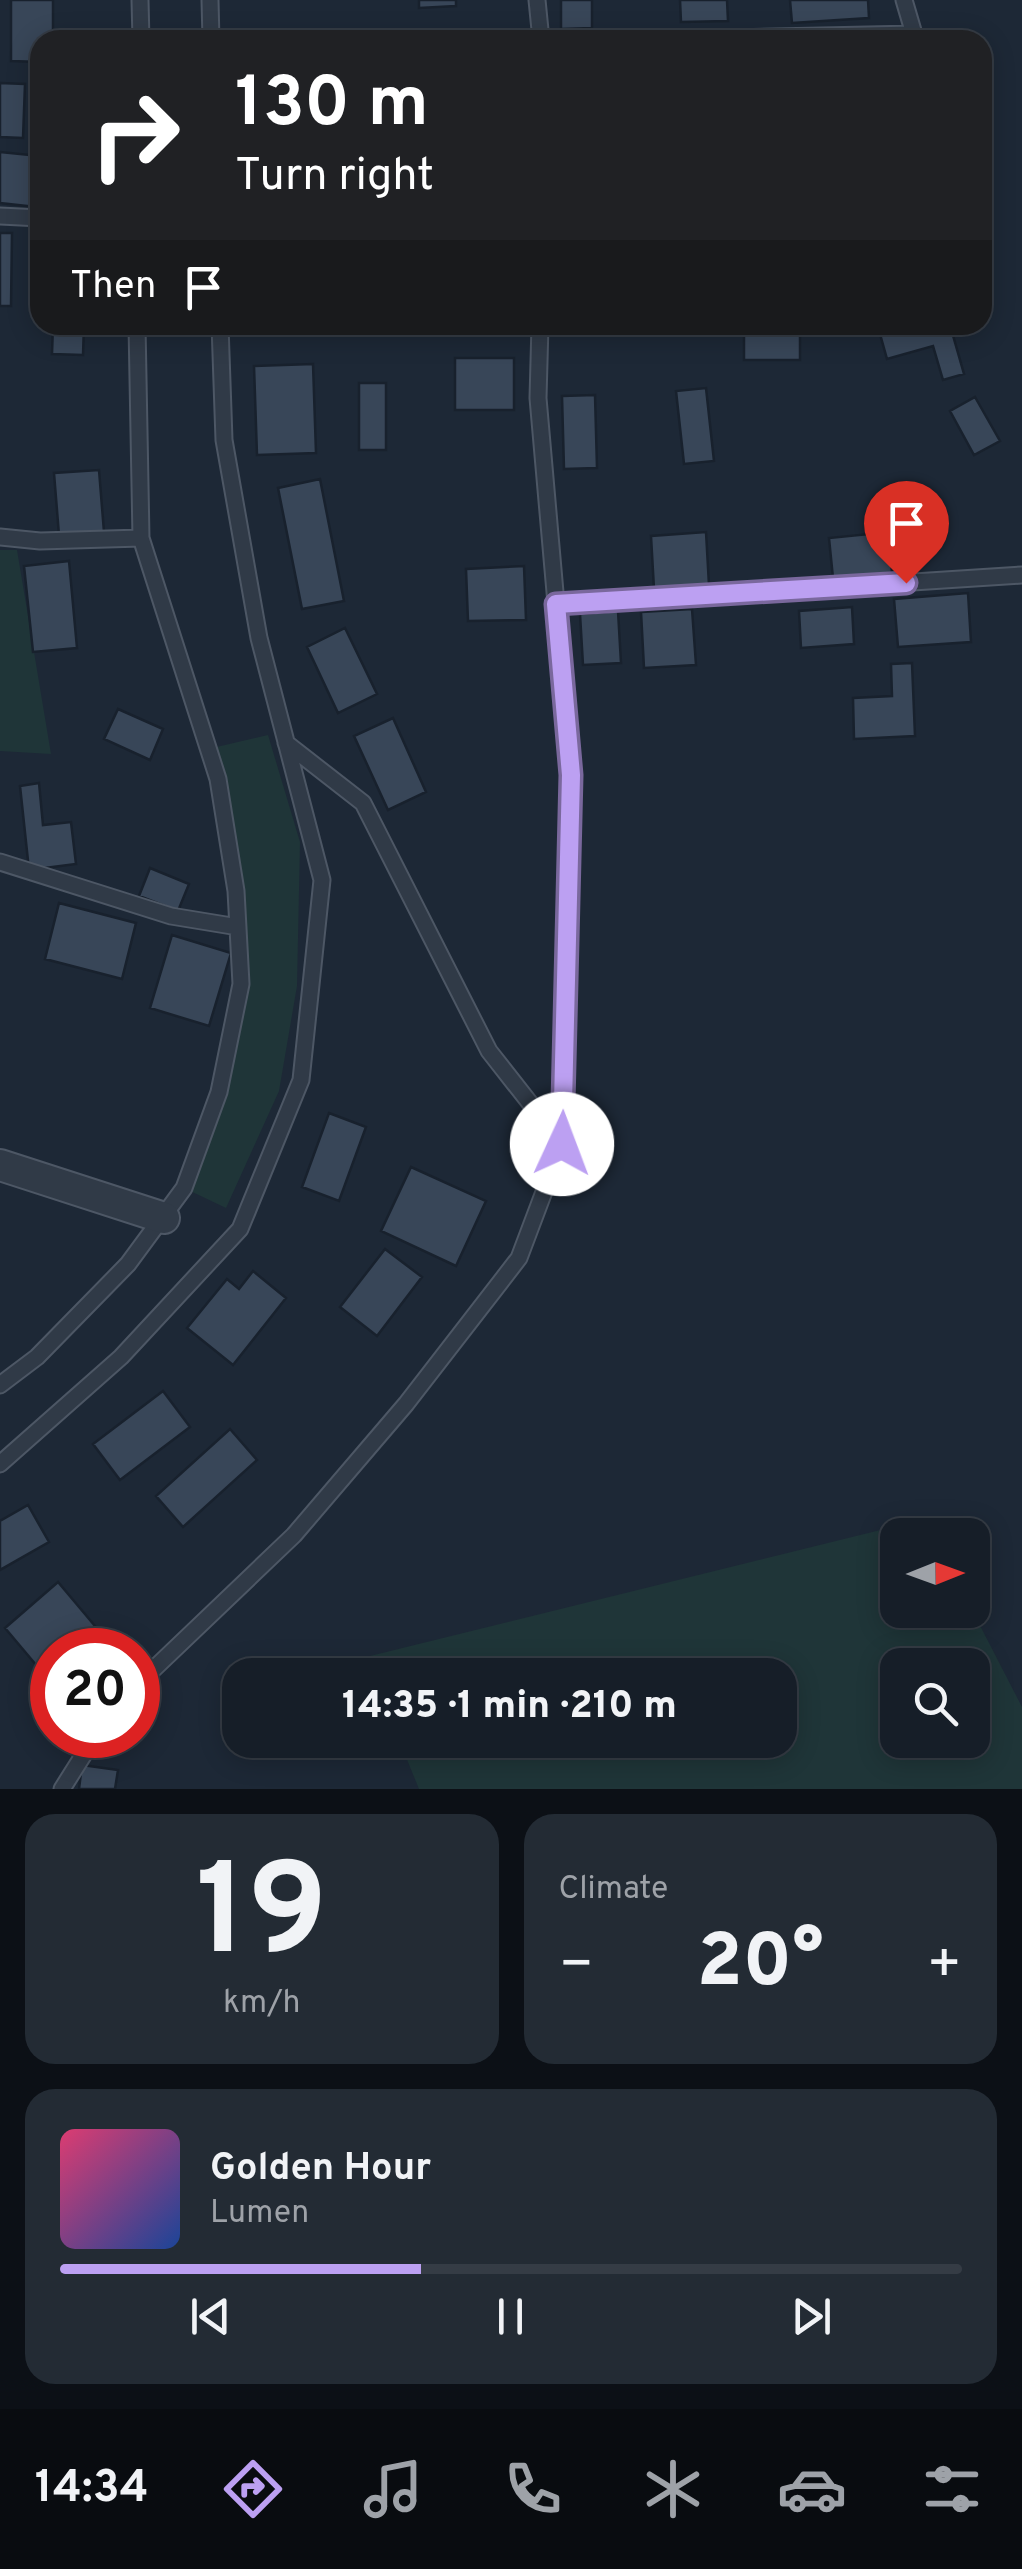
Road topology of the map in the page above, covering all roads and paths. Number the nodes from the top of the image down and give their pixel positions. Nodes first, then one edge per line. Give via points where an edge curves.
1 (140, 0) edge
2 (210, 0) edge
3 (537, 0) edge
4 (904, 0) edge
5 (140, 30) edge
6 (211, 30) edge
7 (540, 30) edge
8 (913, 30) edge
9 (0, 216) edge
10 (30, 218) edge
11 (137, 335) edge
12 (220, 335) edge
13 (540, 335) edge
14 (0, 537) edge
15 (140, 538) junction
16 (1022, 575) edge
17 (556, 604) junction
18 (286, 743) junction
19 (0, 862) edge
20 (238, 928) junction
21 (562, 1144) junction
22 (0, 1165) edge
23 (164, 1218) junction
24 (0, 1385) edge
25 (0, 1464) edge
26 (160, 1663) edge
27 (82, 1758) edge
28 (62, 1789) edge

1 - 5 lane
2 - 6 lane
3 - 7 lane
4 - 8 lane
9 - 10 lane
11 - 15 lane
12 - 18 lane via 224,440
13 - 17 lane via 538,398
14 - 15 lane
15 - 20 lane via 218,779
16 - 17 lane
17 - 21 lane via 571,775
18 - 21 lane via 364,804 489,1051
18 - 25 lane via 322,880 301,1080 240,1229 121,1357
19 - 20 lane via 171,916
20 - 23 lane via 241,984 220,1092 184,1188
21 - 26 lane via 519,1258 406,1404 294,1535
22 - 23 street
23 - 24 lane via 37,1357
27 - 28 lane

